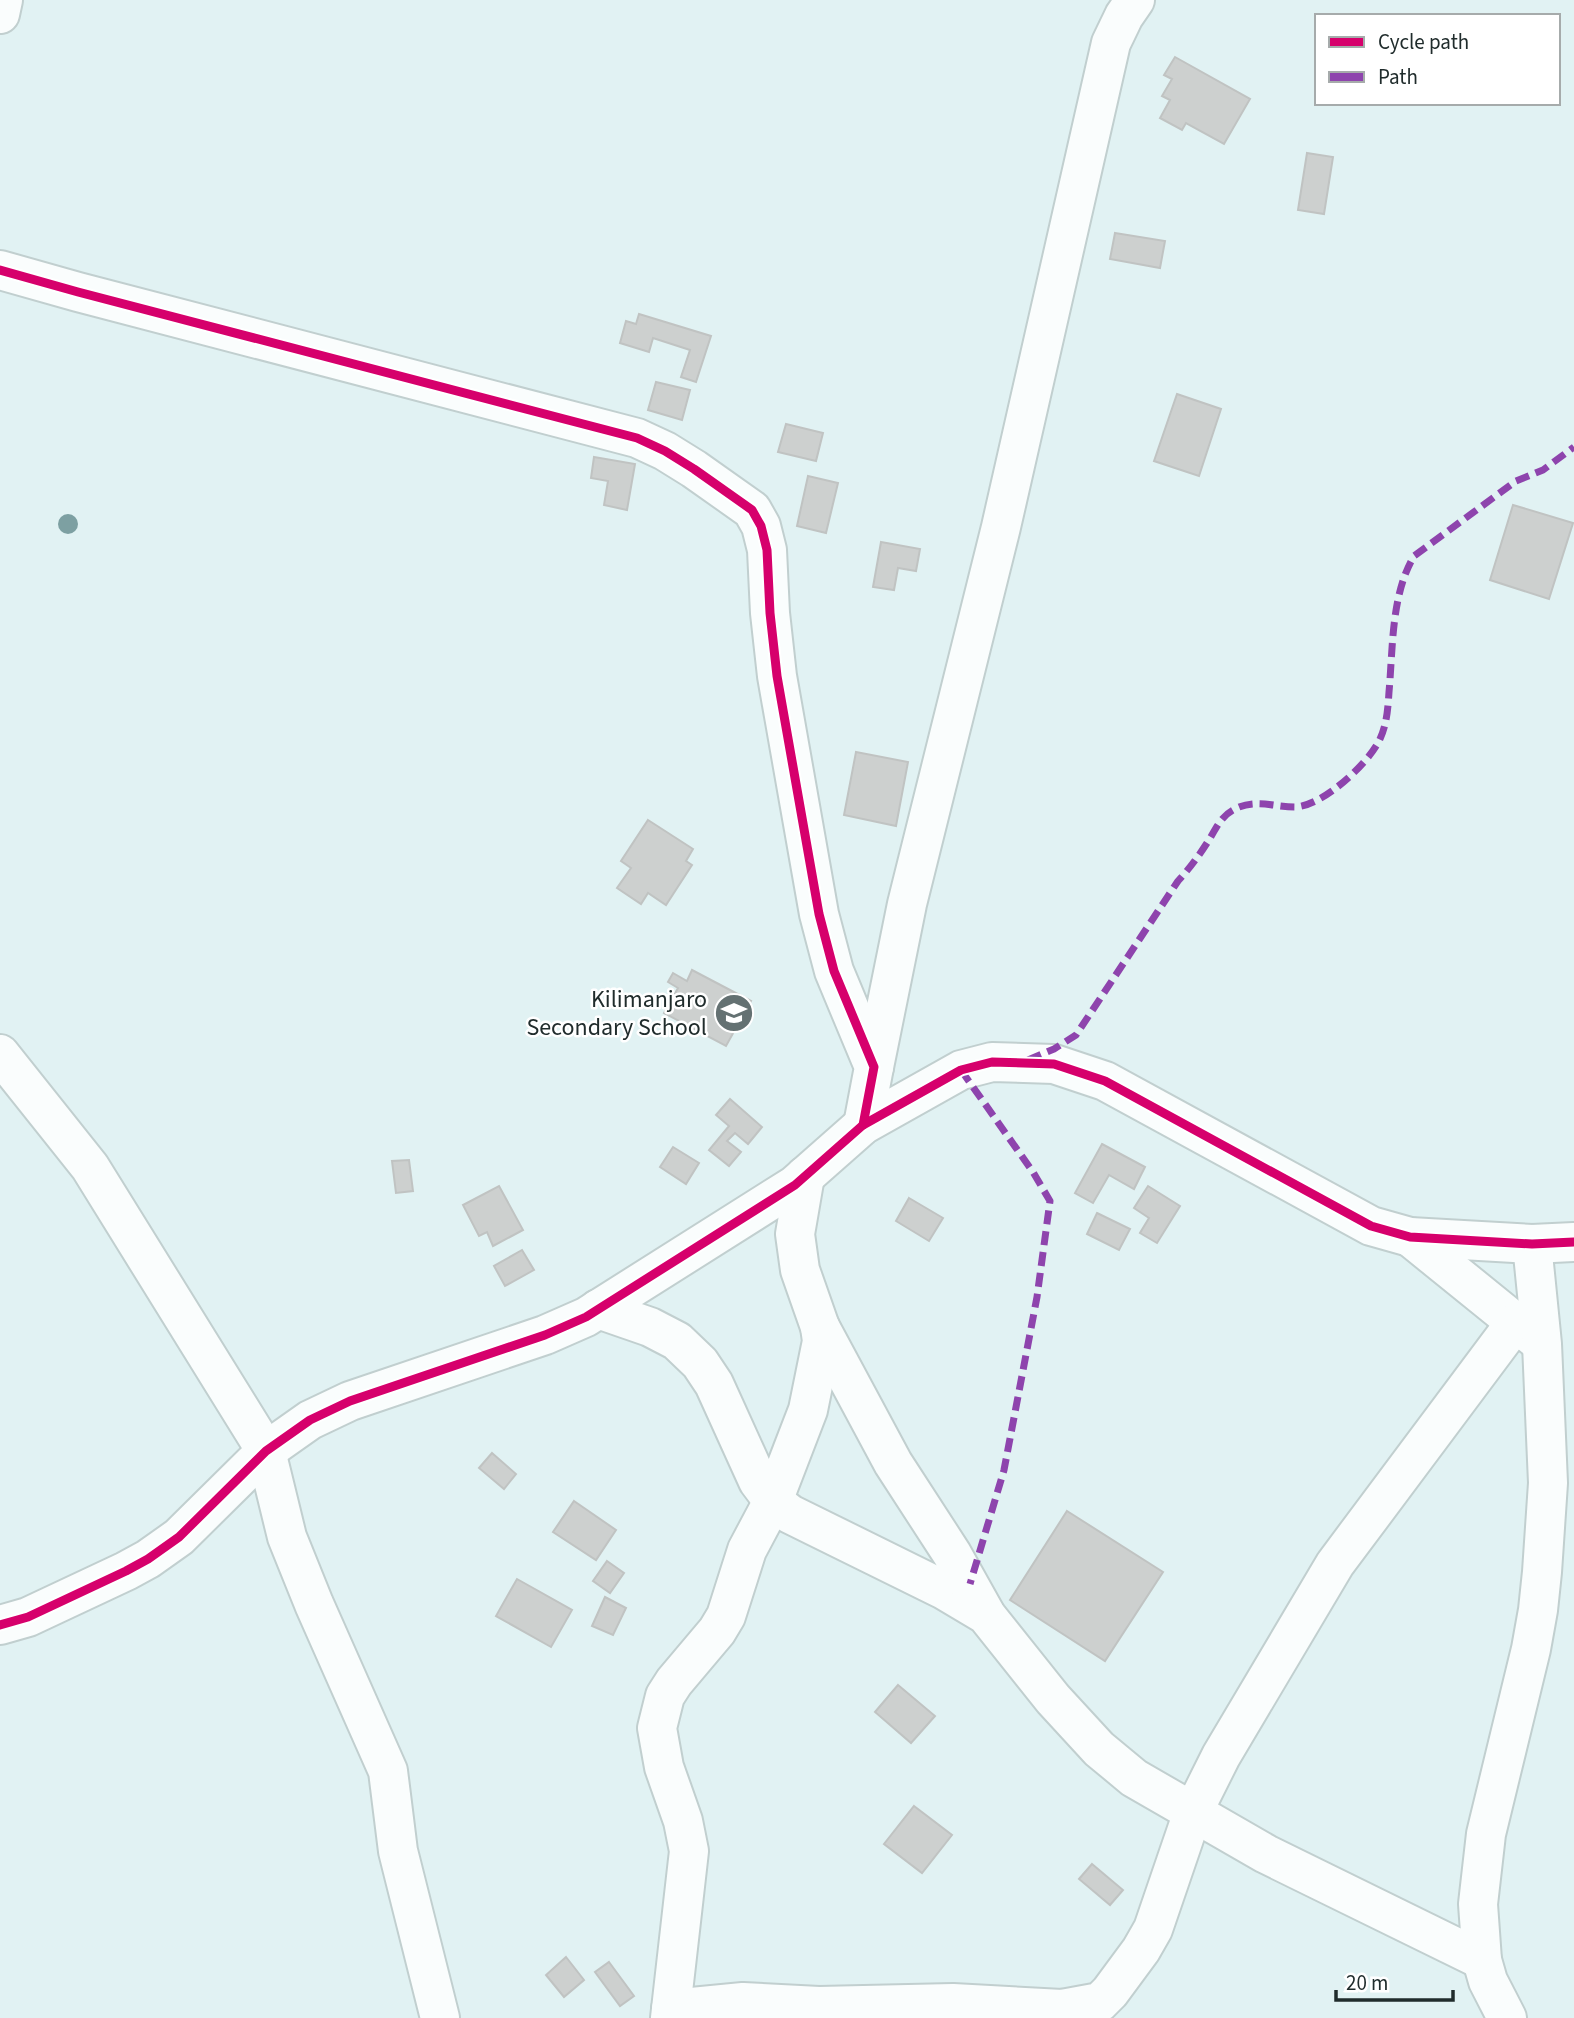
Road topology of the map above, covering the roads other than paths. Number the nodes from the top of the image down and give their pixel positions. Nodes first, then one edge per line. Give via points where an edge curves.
1 (3, 0) edge
2 (1135, 0) edge
3 (0, 14) edge
4 (0, 270) edge
5 (0, 1054) edge
6 (874, 1067) junction
7 (863, 1125) junction
8 (805, 1177) junction
9 (1410, 1237) junction
10 (1574, 1242) edge
11 (1532, 1244) junction
12 (598, 1309) junction
13 (820, 1327) junction
14 (1529, 1334) junction
15 (266, 1451) junction
16 (774, 1501) junction
17 (986, 1615) junction
18 (0, 1625) edge
19 (1193, 1812) junction
20 (1482, 1960) junction
21 (671, 2013) edge
22 (440, 2018) edge
23 (1507, 2018) edge

1 - 3 street
2 - 6 street via 1111,43 1001,527 907,904
4 - 6 street via 637,438 694,469 752,510 767,550 777,676 819,914 834,971
5 - 15 street via 90,1167
6 - 7 street
7 - 8 street
7 - 9 street via 961,1070 992,1062 1054,1065 1105,1081 1371,1226
8 - 12 street
8 - 13 street via 795,1234 800,1270
9 - 11 street
9 - 14 street
10 - 11 street
11 - 14 street
12 - 15 street via 545,1335 350,1401 310,1420
12 - 16 street via 677,1341 700,1363 758,1482
13 - 16 street via 822,1341 808,1410
13 - 17 street via 893,1463
14 - 19 street via 1335,1563
14 - 20 street via 1548,1483 1542,1572 1531,1649 1485,1844 1478,1904
15 - 18 street via 179,1537 148,1559 28,1617
15 - 22 street via 287,1537 388,1771 398,1851
16 - 17 street via 790,1514
16 - 21 street via 747,1550 726,1616 674,1682 660,1712 659,1746 689,1851
17 - 19 street via 1099,1749 1135,1778
19 - 20 street via 1266,1854
19 - 21 street via 1153,1929 1100,2002 1062,2009 953,2003 819,2006 743,2002
20 - 23 street

